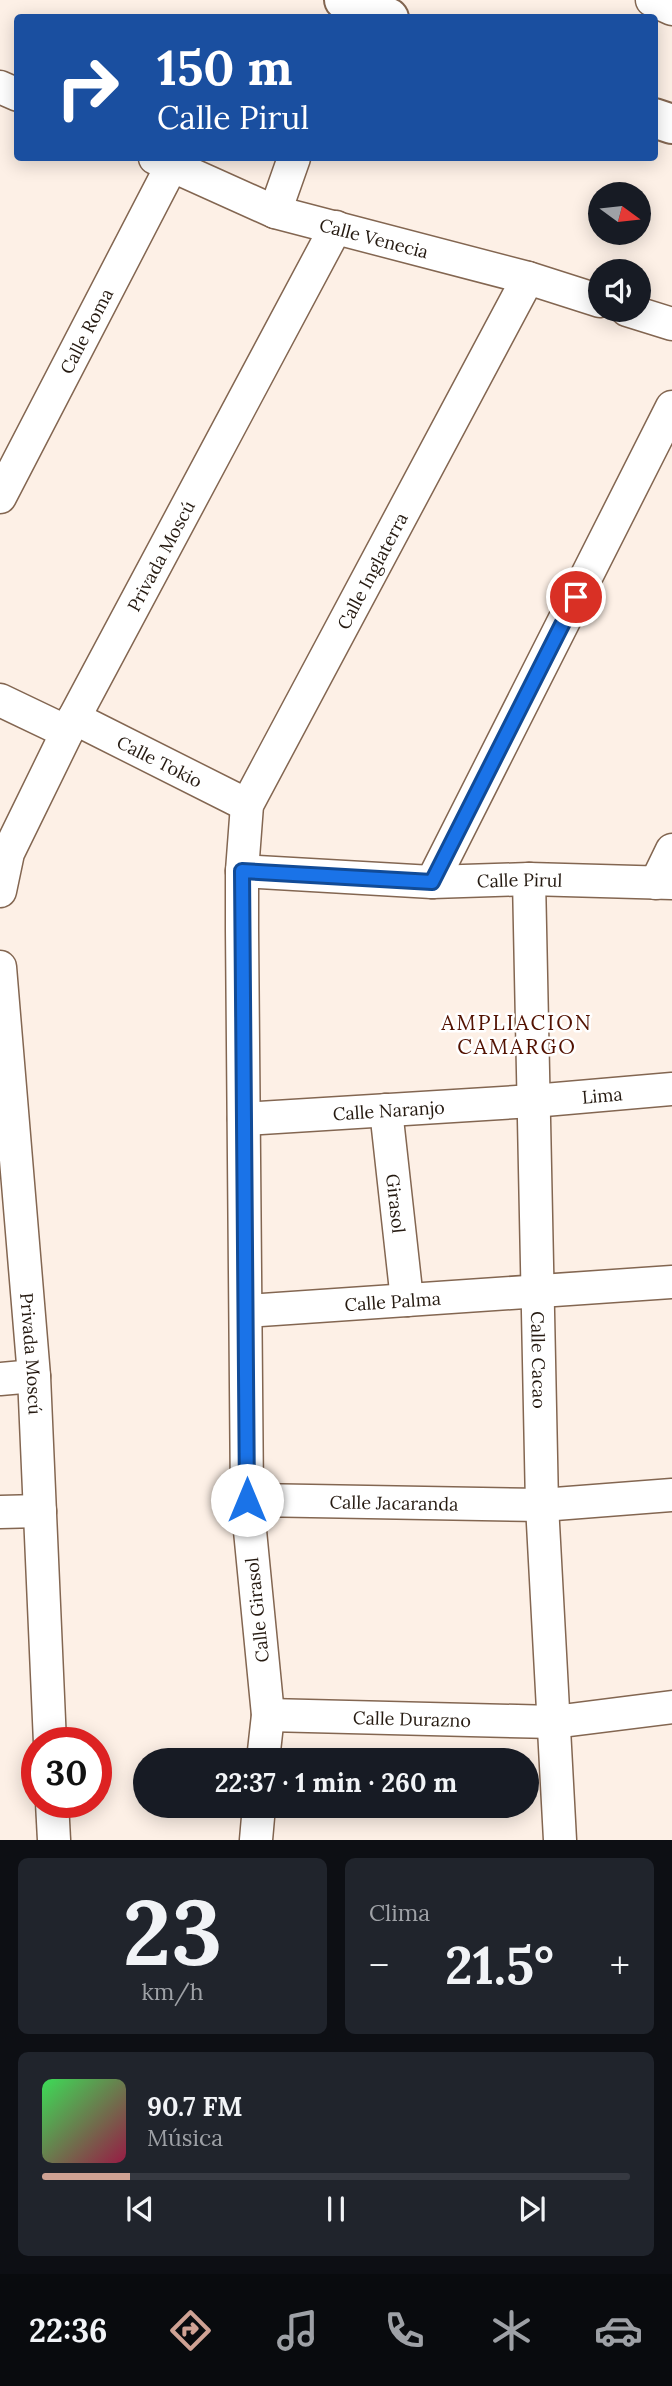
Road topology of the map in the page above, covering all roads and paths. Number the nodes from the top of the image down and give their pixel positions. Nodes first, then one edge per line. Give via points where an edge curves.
1 (652, 0) edge
2 (345, 6) edge
3 (672, 9) edge
4 (374, 14) edge
5 (164, 161) edge
6 (293, 161) edge
7 (275, 212) junction
8 (336, 228) junction
9 (528, 278) junction
10 (588, 297) edge
11 (651, 317) edge
12 (672, 324) edge
13 (672, 407) edge
14 (0, 498) edge
15 (0, 700) edge
16 (71, 725) junction
17 (247, 805) junction
18 (672, 850) edge
19 (242, 871) junction
20 (529, 879) junction
21 (432, 882) junction
22 (664, 883) edge
23 (0, 891) edge
24 (0, 967) edge
25 (672, 1089) edge
26 (533, 1101) junction
27 (386, 1110) junction
28 (244, 1119) junction
29 (672, 1282) edge
30 (537, 1290) junction
31 (407, 1300) junction
32 (246, 1311) junction
33 (34, 1377) junction
34 (0, 1378) edge
35 (672, 1495) edge
36 (247, 1500) junction
37 (542, 1505) junction
38 (40, 1511) junction
39 (0, 1512) edge
40 (672, 1707) edge
41 (268, 1715) junction
42 (554, 1722) junction
43 (49, 1727) edge
44 (264, 1748) edge
45 (53, 1818) edge
46 (258, 1818) edge
47 (54, 1840) edge
48 (256, 1840) edge
49 (560, 1840) edge

1 - 3 street
2 - 4 main road
5 - 7 street, Calle Venecia
5 - 14 street, Calle Roma
6 - 7 street
7 - 8 street, Calle Venecia
8 - 9 street, Calle Venecia
8 - 16 street, Privada Moscú
9 - 10 street, Calle Venecia
9 - 17 street, Calle Inglaterra
11 - 12 street
13 - 21 street
15 - 16 street, Calle Tokio
16 - 17 street, Calle Tokio
16 - 23 street, Privada Moscú via 8,853
17 - 19 street, Calle Inglaterra
18 - 22 street
19 - 21 street, Calle Pirul
19 - 28 street, Calle Girasol
20 - 21 street, Calle Pirul
20 - 22 street, Calle Pirul
20 - 26 street, Calle Cacao
24 - 33 street, Privada Moscú
25 - 26 street, Lima
26 - 27 street, Calle Naranjo
26 - 30 street, Calle Cacao
27 - 28 street, Calle Naranjo
27 - 31 street, Girasol
28 - 32 street, Calle Girasol
29 - 30 street, Calle Palma
30 - 31 street, Calle Palma
30 - 37 street, Calle Cacao
31 - 32 street, Calle Palma
32 - 36 street, Calle Girasol
33 - 34 street
33 - 38 street, Privada Moscú
35 - 37 street, Calle Jacaranda
36 - 37 street, Calle Jacaranda
36 - 41 street, Calle Girasol
37 - 42 street, Calle Cacao
38 - 39 street
38 - 43 street, Privada Moscú
40 - 42 street, Calle Durazno
41 - 42 street, Calle Durazno
41 - 44 street, Calle Girasol
42 - 49 street, Calle Cacao
45 - 47 street
46 - 48 street

